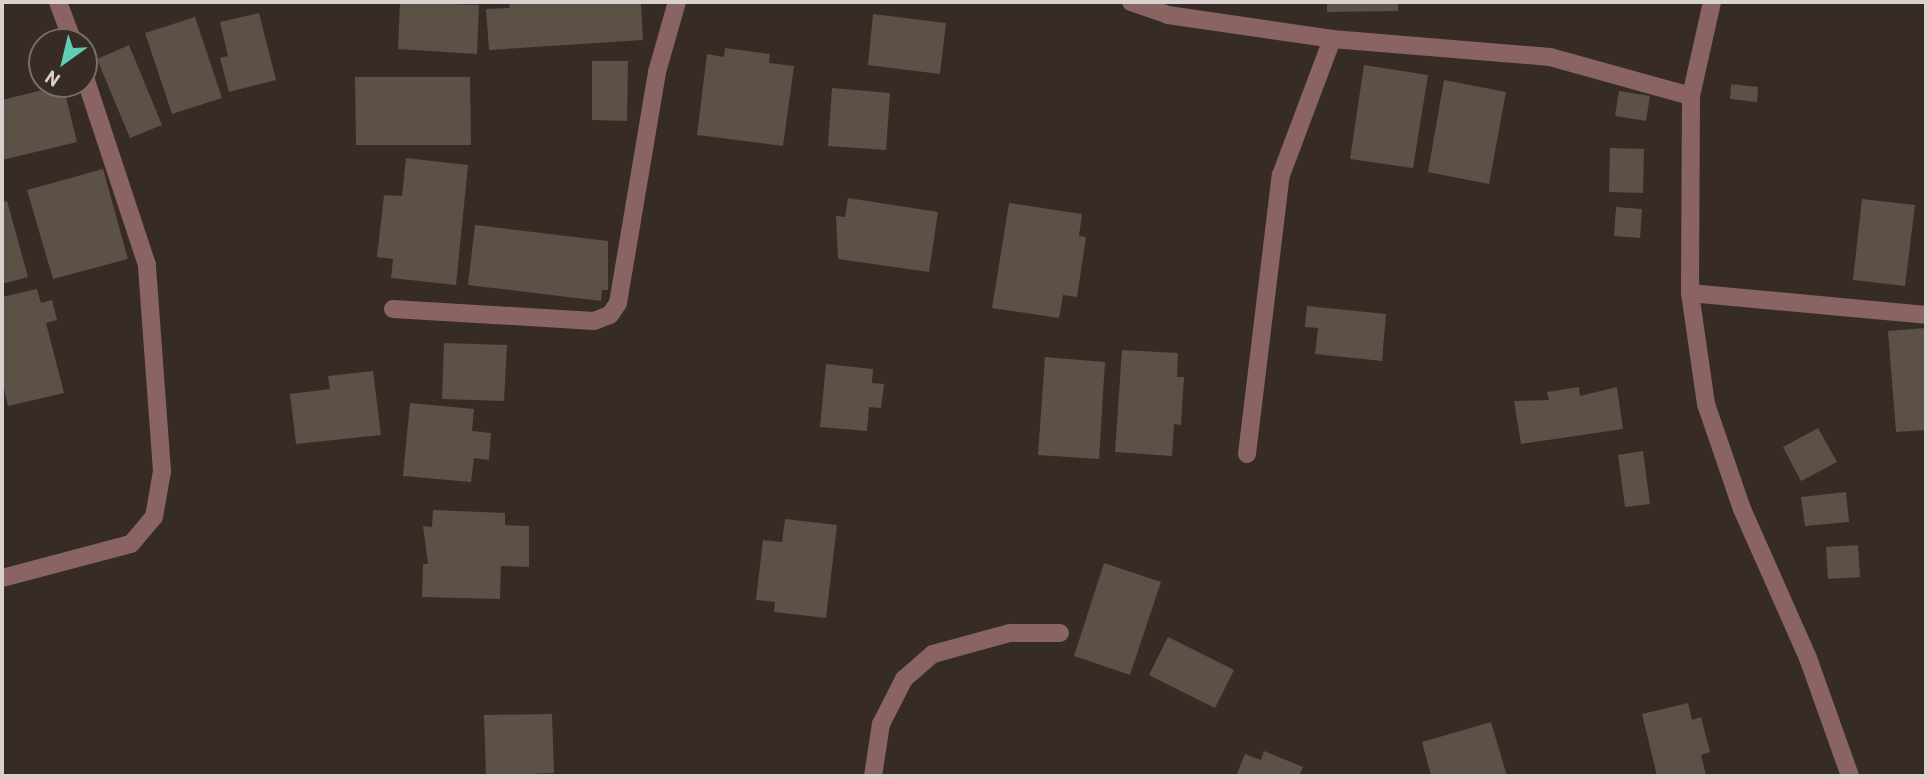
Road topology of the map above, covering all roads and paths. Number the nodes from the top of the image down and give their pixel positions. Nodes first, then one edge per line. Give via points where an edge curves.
1 (58, 2) edge
2 (677, 2) edge
3 (1131, 2) edge
4 (1713, 2) edge
5 (68, 28) edge
6 (1332, 39) junction
7 (1691, 96) junction
8 (92, 98) edge
9 (1689, 293) junction
10 (393, 309) dead end
11 (1926, 315) edge
12 (1247, 454) dead end
13 (2, 578) edge
14 (1060, 634) dead end
15 (873, 776) edge
16 (1850, 776) edge

1 - 5 street
2 - 10 street via 657,72 618,303 610,316 594,321
3 - 6 street via 1168,15
4 - 7 street
6 - 7 street via 1550,57
6 - 12 street via 1280,175
7 - 9 street
8 - 13 street via 146,265 162,471 154,517 131,544
9 - 11 street
9 - 16 street via 1706,404 1742,509 1808,658
14 - 15 street via 1010,633 933,654 904,679 881,724

